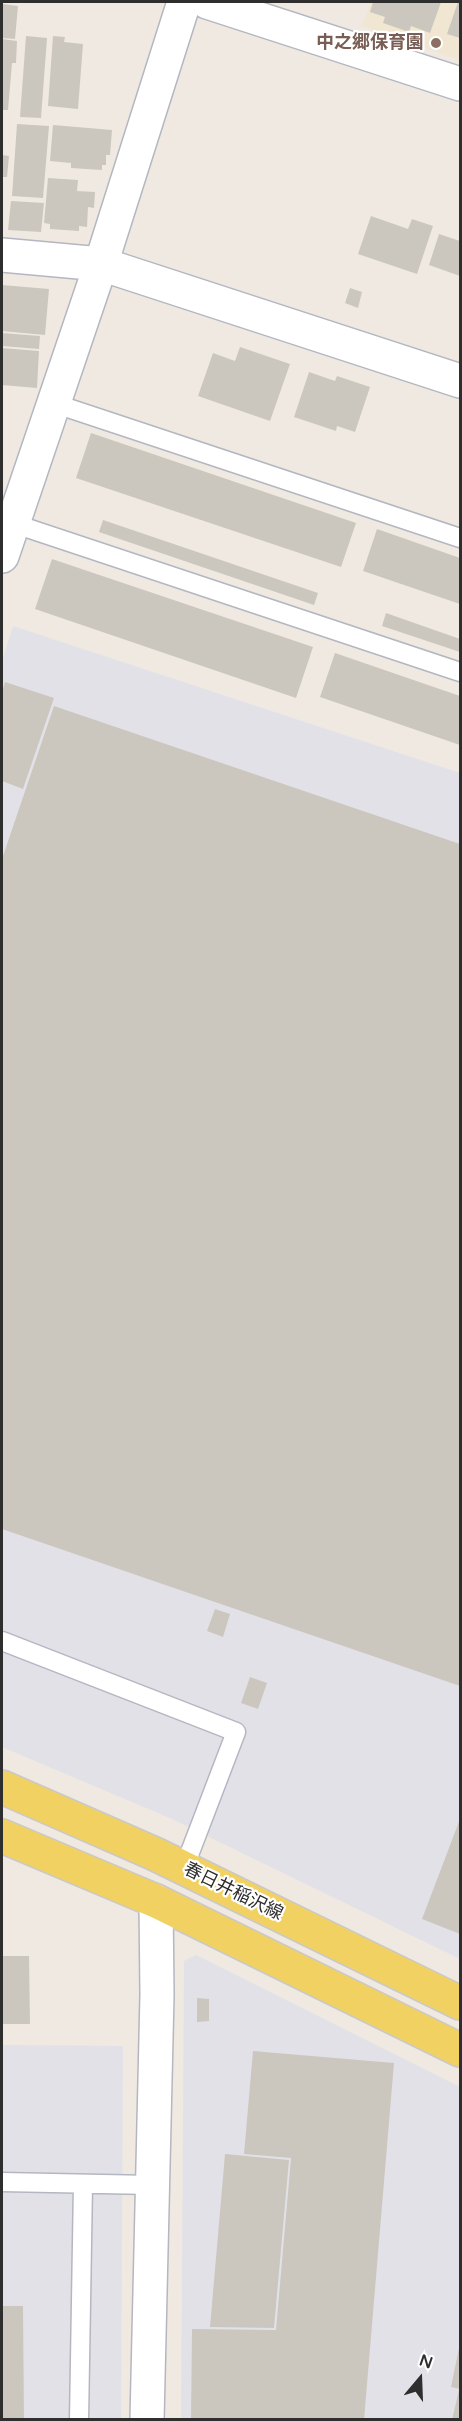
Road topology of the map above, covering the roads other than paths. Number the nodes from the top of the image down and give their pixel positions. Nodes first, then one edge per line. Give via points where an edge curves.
1 (184, 2) edge
2 (207, 2) edge
3 (460, 84) edge
4 (2, 255) edge
5 (101, 264) junction
6 (460, 381) edge
7 (53, 404) junction
8 (9, 520) edge
9 (460, 538) edge
10 (2, 556) edge
11 (460, 672) edge
12 (2, 1641) edge
13 (2, 1787) edge
14 (2, 1836) edge
15 (184, 1868) junction
16 (156, 1901) junction
17 (460, 2003) edge
18 (460, 2050) edge
19 (2, 2182) edge
20 (83, 2184) junction
21 (152, 2185) junction
22 (79, 2420) edge
23 (147, 2420) edge

1 - 5 street
2 - 3 street
4 - 5 street
5 - 6 street
5 - 7 street
7 - 8 street
7 - 9 lane
8 - 10 street
8 - 11 lane
12 - 15 lane via 236,1732
13 - 15 main road, 春日井稲沢線
14 - 16 main road
15 - 17 main road, 春日井稲沢線
16 - 18 main road
16 - 21 street
19 - 20 lane
20 - 21 lane
20 - 22 lane
21 - 23 street

